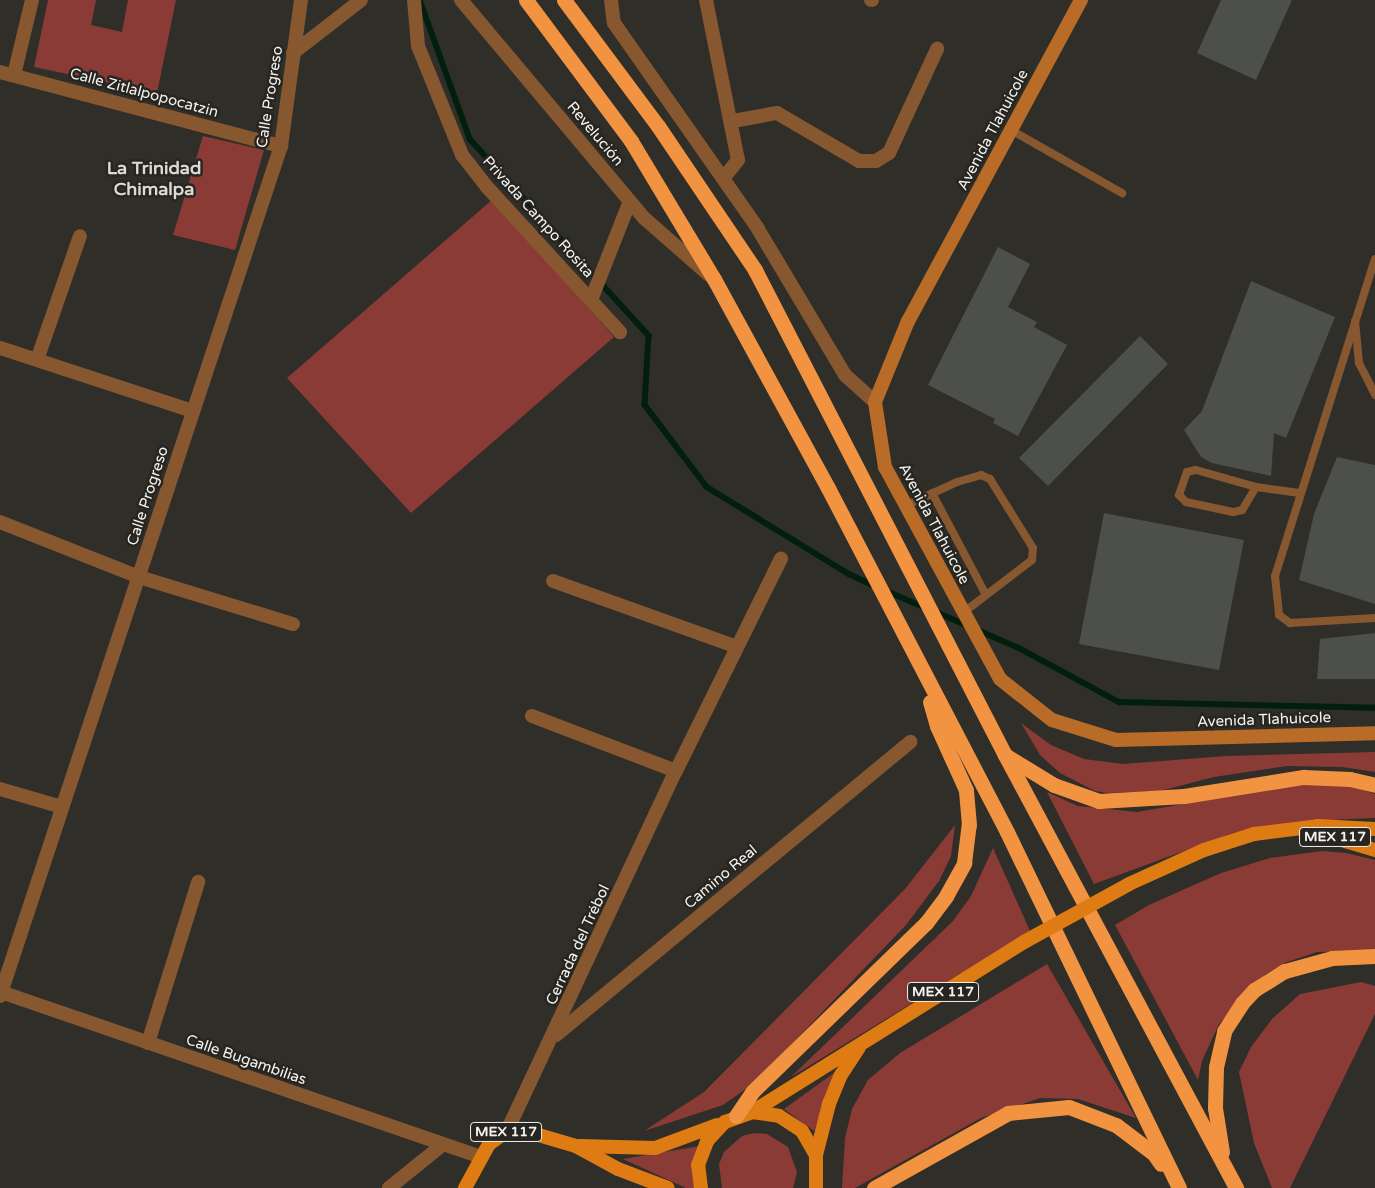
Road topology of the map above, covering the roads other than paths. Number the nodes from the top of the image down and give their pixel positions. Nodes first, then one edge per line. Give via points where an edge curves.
1 (32, 0) edge
2 (301, 0) edge
3 (362, 0) edge
4 (414, 0) edge
5 (461, 0) edge
6 (526, 0) edge
7 (564, 0) edge
8 (611, 0) edge
9 (706, 0) edge
10 (1081, 0) edge
11 (937, 49) dead end
12 (293, 53) junction
13 (7, 74) edge
14 (732, 120) junction
15 (1011, 130) junction
16 (281, 146) junction
17 (724, 177) junction
18 (1122, 193) dead end
19 (630, 201) junction
20 (80, 236) dead end
21 (1375, 259) edge
22 (714, 279) junction
23 (591, 300) junction
24 (1355, 316) junction
25 (620, 332) dead end
26 (0, 348) edge
27 (37, 360) junction
28 (1375, 395) edge
29 (875, 402) junction
30 (193, 411) junction
31 (1256, 487) junction
32 (1300, 492) junction
33 (932, 493) junction
34 (906, 506) junction
35 (0, 522) edge
36 (781, 559) dead end
37 (139, 577) junction
38 (553, 581) dead end
39 (986, 595) junction
40 (964, 612) junction
41 (1375, 618) edge
42 (293, 624) dead end
43 (737, 647) junction
44 (923, 676) junction
45 (532, 716) dead end
46 (1375, 733) edge
47 (910, 742) dead end
48 (1005, 755) junction
49 (676, 771) junction
50 (1375, 785) edge
51 (0, 789) edge
52 (62, 807) junction
53 (1295, 828) junction
54 (1375, 829) edge
55 (1375, 850) edge
56 (198, 882) dead end
57 (1375, 956) edge
58 (1, 994) edge
59 (552, 1038) junction
60 (862, 1042) junction
61 (148, 1043) junction
62 (752, 1112) junction
63 (731, 1119) junction
64 (507, 1131) junction
65 (441, 1146) junction
66 (576, 1146) junction
67 (816, 1155) junction
68 (481, 1157) junction
69 (1233, 1181) edge
70 (389, 1188) edge
71 (465, 1188) edge
72 (668, 1188) edge
73 (701, 1188) edge
74 (816, 1188) edge
75 (874, 1188) edge
76 (1178, 1188) edge

1 - 13 street
2 - 12 street, Calle Progreso
3 - 12 street
4 - 23 street, Privada Campo Rosita via 418,46 462,155 487,187
5 - 19 street, Revelución
6 - 22 highway via 631,141
7 - 48 highway via 658,126 755,270
8 - 17 street via 614,23
9 - 14 street
10 - 15 main road, Avenida Tlahuicole
11 - 14 street via 889,153 876,162 859,162 777,113
12 - 16 street, Calle Progreso
13 - 16 street, Calle Zitlalpopocatzin
14 - 17 street via 738,160
15 - 18 lane
15 - 29 main road, Avenida Tlahuicole via 908,321
16 - 30 street, Calle Progreso
17 - 29 street via 845,375
19 - 22 street, Revelución via 644,218
19 - 23 street
20 - 27 street
21 - 24 lane
22 - 44 highway via 828,488
23 - 25 street, Privada Campo Rosita
24 - 28 lane via 1359,363
24 - 32 lane
26 - 27 street
27 - 30 street
29 - 34 main road, Avenida Tlahuicole via 885,467
30 - 37 street, Calle Progreso
31 - 31 lane via 1196,470 1187,472 1179,495 1186,502 1234,512 1242,510
31 - 32 lane
32 - 41 lane via 1274,576 1279,615 1290,623
33 - 34 lane
33 - 39 lane
33 - 39 lane via 981,475 990,478 1033,548 1032,560
34 - 40 main road, Avenida Tlahuicole
35 - 37 street
36 - 43 street, Cerrada del Trébol
37 - 42 street
37 - 52 street, Calle Progreso
38 - 43 street
39 - 40 lane
40 - 46 main road, Avenida Tlahuicole via 1000,679 1052,720 1116,740
43 - 49 street, Cerrada del Trébol
44 - 63 highway via 936,726 966,790 969,825 964,863 926,923 752,1092
44 - 76 highway via 1007,832
45 - 49 street
47 - 59 street, Camino Real
48 - 50 highway via 1054,785 1099,800 1184,796 1303,777 1342,778
48 - 69 highway
49 - 59 street, Cerrada del Trébol
51 - 52 street
52 - 58 street, Calle Progreso
53 - 54 main road, MEX 117
53 - 55 main road, MEX 117
53 - 60 main road, MEX 117, bridge via 1254,834 1204,850 1129,884 1024,942
56 - 61 street
57 - 69 highway via 1332,958 1285,971 1254,990 1232,1016 1219,1047 1215,1088 1218,1130
58 - 61 street, Calle Bugambilias
59 - 64 street, Cerrada del Trébol
60 - 62 main road, MEX 117
60 - 67 main road, MEX 117 via 841,1076 829,1104
61 - 65 street, Calle Bugambilias
62 - 63 main road, MEX 117
62 - 67 main road, MEX 117 via 779,1116 792,1122 802,1131
63 - 66 main road, MEX 117 via 655,1148
63 - 73 main road via 711,1136 702,1152 698,1165
64 - 66 main road, MEX 117 via 551,1137
64 - 68 main road, MEX 117 via 488,1144
65 - 68 street, Calle Bugambilias
65 - 70 street
66 - 72 main road, MEX 117 via 618,1169
67 - 74 main road, MEX 117
68 - 71 main road, MEX 117
75 - 76 highway via 1008,1113 1069,1107 1116,1125 1146,1148

